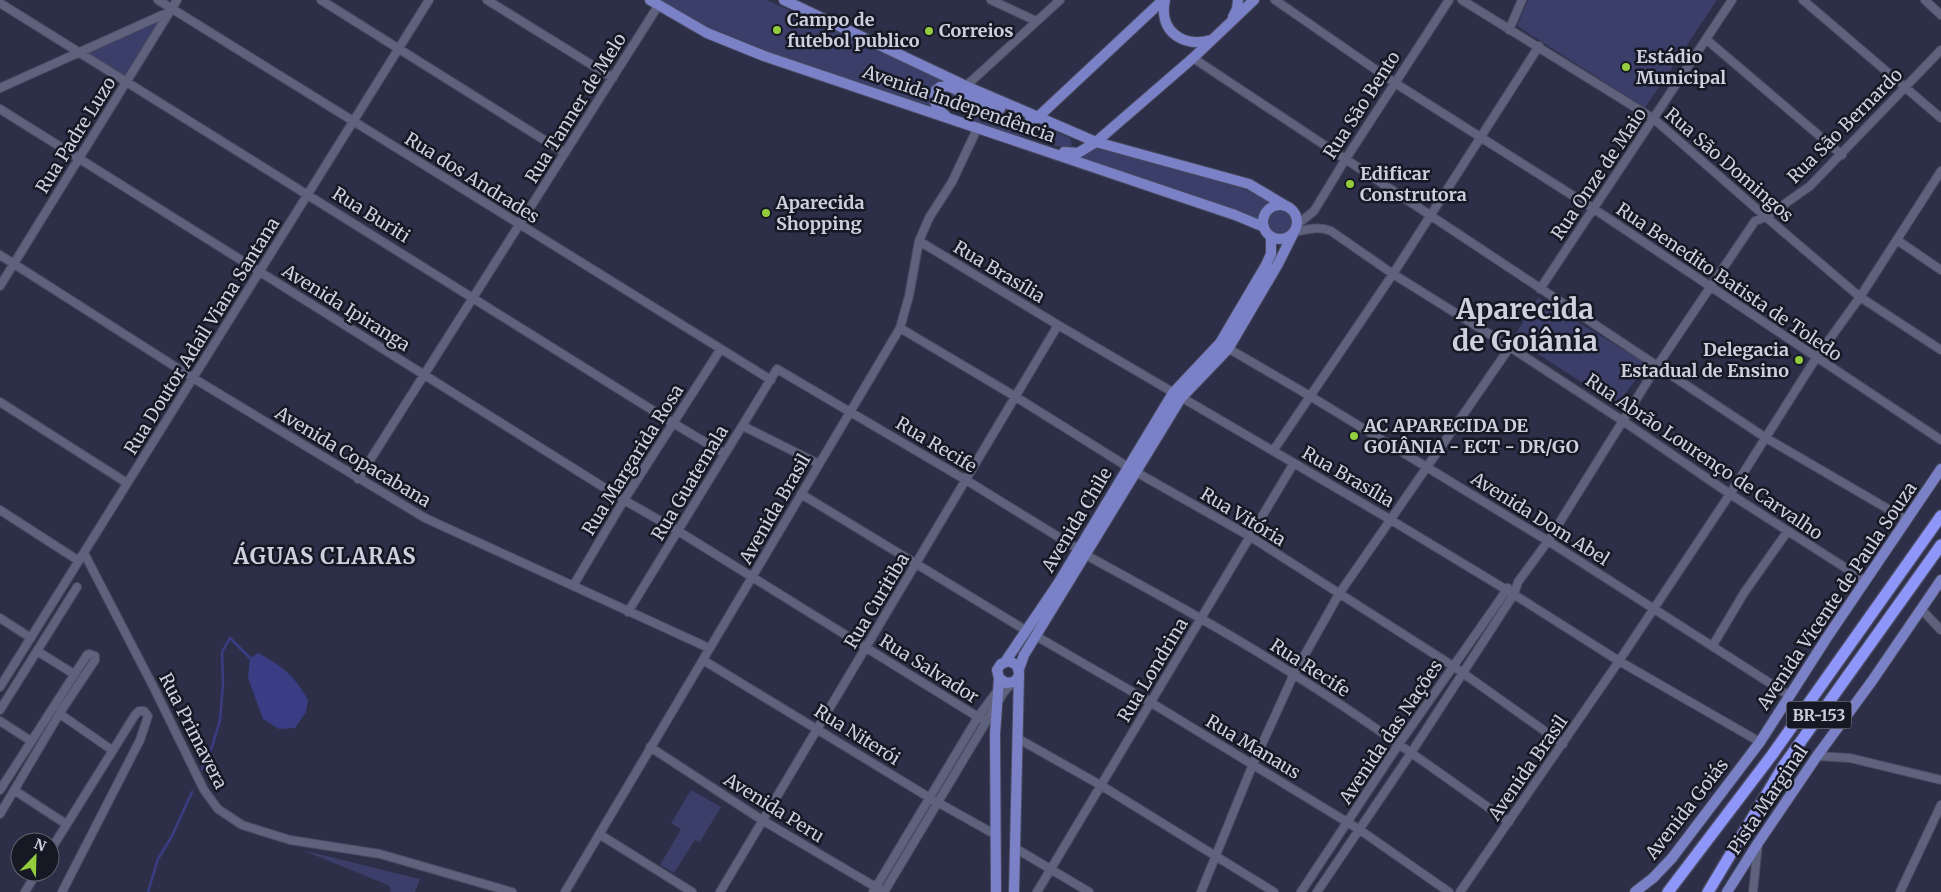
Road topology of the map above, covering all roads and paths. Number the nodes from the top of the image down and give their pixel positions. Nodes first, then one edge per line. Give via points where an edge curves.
1 (158, 0) edge
2 (177, 0) edge
3 (321, 0) edge
4 (429, 0) edge
5 (487, 0) edge
6 (784, 0) edge
7 (990, 0) edge
8 (1060, 0) edge
9 (1164, 0) edge
10 (1238, 0) edge
11 (1254, 0) edge
12 (1276, 0) edge
13 (1449, 0) edge
14 (1462, 0) edge
15 (1522, 0) edge
16 (1732, 0) edge
17 (1803, 0) edge
18 (1925, 0) edge
19 (0, 3) edge
20 (654, 3) edge
21 (171, 10) junction
22 (1941, 15) edge
23 (1232, 20) junction
24 (1036, 21) junction
25 (1509, 30) junction
26 (1211, 40) junction
27 (1707, 40) junction
28 (1538, 46) junction
29 (399, 49) junction
30 (1941, 50) edge
31 (80, 51) junction
32 (1193, 58) junction
33 (613, 78) junction
34 (127, 81) junction
35 (1396, 83) junction
36 (966, 86) junction
37 (0, 88) edge
38 (1906, 88) junction
39 (0, 109) edge
40 (950, 117) junction
41 (1036, 118) junction
42 (1941, 118) edge
43 (1654, 119) junction
44 (353, 122) junction
45 (978, 127) junction
46 (1075, 134) junction
47 (1480, 135) junction
48 (1009, 138) junction
49 (1096, 142) junction
50 (1064, 152) junction
51 (565, 153) junction
52 (1842, 155) junction
53 (79, 159) junction
54 (1345, 160) junction
55 (1941, 171) edge
56 (308, 194) junction
57 (1286, 206) junction
58 (1594, 209) junction
59 (1430, 216) junction
60 (1766, 218) junction
61 (519, 225) junction
62 (1264, 227) junction
63 (1295, 230) junction
64 (1271, 237) junction
65 (919, 240) junction
66 (1897, 240) junction
67 (0, 255) edge
68 (14, 263) junction
69 (1941, 270) edge
70 (259, 272) junction
71 (1392, 274) junction
72 (0, 286) edge
73 (1710, 287) junction
74 (1540, 288) junction
75 (1860, 297) junction
76 (473, 298) junction
77 (1058, 325) junction
78 (900, 328) junction
79 (1224, 346) junction
80 (1510, 347) junction
81 (720, 350) junction
82 (1941, 350) edge
83 (1816, 358) junction
84 (1657, 366) junction
85 (777, 369) joint
86 (425, 374) junction
87 (193, 378) junction
88 (770, 380) junction
89 (1177, 395) junction
90 (1016, 396) junction
91 (1310, 396) junction
92 (0, 402) edge
93 (850, 411) junction
94 (1623, 421) junction
95 (673, 423) junction
96 (742, 426) junction
97 (1766, 438) junction
98 (1941, 440) edge
99 (1273, 451) junction
100 (725, 454) junction
101 (819, 464) junction
102 (1294, 464) junction
103 (1427, 467) junction
104 (1132, 469) junction
105 (1941, 469) edge
106 (358, 479) junction
107 (966, 480) junction
108 (127, 483) junction
109 (801, 494) junction
110 (1730, 494) junction
111 (624, 500) junction
112 (0, 510) edge
113 (1941, 516) edge
114 (1391, 520) junction
115 (1907, 520) junction
116 (678, 531) junction
117 (1787, 532) junction
118 (1251, 537) junction
119 (1548, 541) junction
120 (1941, 545) edge
121 (1082, 552) junction
122 (84, 553) junction
123 (79, 561) junction
124 (916, 564) junction
125 (753, 577) junction
126 (1941, 580) edge
127 (1866, 581) junction
128 (1518, 582) junction
129 (573, 586) junction
130 (77, 588) dead end
131 (1506, 590) junction
132 (1339, 594) junction
133 (1514, 594) junction
134 (1654, 608) junction
135 (1921, 609) junction
136 (628, 612) junction
137 (0, 618) edge
138 (1201, 618) junction
139 (1941, 630) edge
140 (1031, 633) junction
141 (31, 638) junction
142 (1713, 646) junction
143 (709, 648) junction
144 (867, 648) junction
145 (37, 651) junction
146 (702, 660) junction
147 (1619, 661) junction
148 (1005, 662) junction
149 (1453, 666) junction
150 (74, 674) junction
151 (1294, 674) junction
152 (1463, 674) junction
153 (1016, 676) junction
154 (999, 678) junction
155 (0, 687) edge
156 (998, 690) junction
157 (1790, 696) junction
158 (1150, 702) junction
159 (997, 705) junction
160 (0, 710) edge
161 (60, 714) junction
162 (978, 717) junction
163 (0, 721) edge
164 (986, 722) junction
165 (818, 729) junction
166 (1017, 738) junction
167 (31, 741) junction
168 (1760, 742) junction
169 (1399, 744) junction
170 (1563, 744) junction
171 (650, 747) junction
172 (113, 749) junction
173 (1411, 753) junction
174 (1817, 756) junction
175 (16, 764) junction
176 (1253, 764) junction
177 (26, 771) junction
178 (1941, 780) edge
179 (1102, 786) junction
180 (0, 790) edge
181 (14, 790) junction
182 (930, 798) junction
183 (937, 802) junction
184 (1941, 804) edge
185 (0, 814) edge
186 (762, 820) junction
187 (1509, 822) junction
188 (1348, 823) junction
189 (66, 824) junction
190 (1360, 830) junction
191 (60, 834) edge
192 (599, 834) junction
193 (996, 835) junction
194 (1758, 843) junction
195 (1015, 848) junction
196 (1215, 856) junction
197 (1051, 870) junction
198 (875, 890) edge
199 (62, 892) edge
200 (512, 892) edge
201 (565, 892) edge
202 (692, 892) edge
203 (720, 892) edge
204 (884, 892) edge
205 (996, 892) edge
206 (1014, 892) edge
207 (1037, 892) edge
208 (1089, 892) edge
209 (1201, 892) edge
210 (1274, 892) edge
211 (1302, 892) edge
212 (1317, 892) edge
213 (1449, 892) edge
214 (1460, 892) edge
215 (1635, 892) edge
216 (1668, 892) edge
217 (1708, 892) edge
218 (1727, 892) edge
219 (1753, 892) edge
220 (1900, 892) edge

1 - 21 street, Rua dos Andrades
2 - 21 street, Rua Padre Luzo
3 - 29 street
4 - 29 street, Rua Doutor Adail Viana Santana
5 - 33 street
6 - 36 main road, Avenida Independência
7 - 24 street
8 - 24 street
9 - 26 main road via 1165,19 1178,37 1188,42
9 - 41 main road
10 - 23 main road
11 - 23 main road
12 - 35 street, Rua Benedito Batista de Toledo
13 - 35 street, Rua São Bento
14 - 25 street, Rua São Domingos
15 - 25 street
16 - 27 street, Rua Onze de Maio
17 - 38 street
18 - 22 street
19 - 31 street, Rua Buriti
20 - 33 street, Rua Tanner de Melo
20 - 40 main road, Avenida Independência via 721,39
21 - 31 street
21 - 34 street, Rua Padre Luzo
21 - 44 street, Rua dos Andrades
23 - 26 main road
24 - 36 street
25 - 28 street, Rua São Domingos
26 - 32 main road
27 - 43 street, Rua Onze de Maio
27 - 52 street
28 - 43 street, Rua São Domingos
28 - 47 street
29 - 44 street, Rua Doutor Adail Viana Santana
29 - 51 street
30 - 38 street, Rua São Bernardo
31 - 34 street, Rua Buriti
31 - 37 street
32 - 49 main road
32 - 54 street
33 - 51 street, Rua Tanner de Melo
34 - 53 street, Rua Padre Luzo
34 - 56 street, Rua Buriti
35 - 47 street, Rua Benedito Batista de Toledo
35 - 54 street, Rua São Bento
36 - 41 main road, Avenida Independência
38 - 42 street
38 - 52 street, Rua São Bernardo
39 - 53 street, Avenida Ipiranga
40 - 41 main road via 934,100 936,90 942,86 1019,117
40 - 45 main road, Avenida Independência
41 - 46 main road, Avenida Independência
43 - 58 street, Rua Onze de Maio
43 - 60 street, Rua São Domingos
44 - 56 street, Rua Doutor Adail Viana Santana
44 - 61 street, Rua dos Andrades
45 - 48 main road, Avenida Independência
45 - 65 street, Avenida Brasil
46 - 49 main road, Avenida Independência
46 - 50 main road via 1073,148
47 - 58 street, Rua Benedito Batista de Toledo
47 - 59 street
48 - 50 main road via 1027,140
48 - 62 main road, Avenida Independência
49 - 50 main road via 1078,153
49 - 57 main road, Avenida Independência via 1249,184
51 - 61 street, Rua Tanner de Melo
52 - 60 street, Rua São Bernardo via 1810,186
53 - 68 street, Rua Padre Luzo
53 - 70 street, Avenida Ipiranga
54 - 59 street
54 - 63 street, Rua São Bento via 1314,211
55 - 66 street, Avenida Brasil
56 - 70 street, Rua Doutor Adail Viana Santana
56 - 76 street, Rua Buriti
57 - 62 main road via 1270,209 1264,218
57 - 63 main road via 1295,213
58 - 73 street, Rua Benedito Batista de Toledo
58 - 74 street, Rua Onze de Maio
59 - 71 street
59 - 74 street
60 - 73 street, Rua São Bernardo via 1755,221
60 - 75 street, Rua São Domingos
61 - 76 street, Rua Tanner de Melo
61 - 81 street, Rua dos Andrades
62 - 64 main road
63 - 64 main road via 1280,239
63 - 71 street, Rua Abrão Lourenço de Carvalho via 1322,228 1331,232
63 - 79 main road, Rua São Bento via 1278,264
64 - 79 main road, Rua São Bento via 1271,254 1266,266
65 - 77 street, Rua Brasília
65 - 78 street, Avenida Brasil via 910,296
66 - 69 street
66 - 75 street, Avenida Brasil
67 - 68 street, Avenida Copacabana
68 - 72 street, Rua Padre Luzo
68 - 87 street, Avenida Copacabana
70 - 86 street, Avenida Ipiranga
70 - 87 street, Rua Doutor Adail Viana Santana
71 - 80 street, Rua Abrão Lourenço de Carvalho
71 - 91 street
73 - 83 street, Rua Benedito Batista de Toledo
73 - 84 street, Rua São Bernardo
74 - 84 street
75 - 82 street, Rua São Domingos
75 - 83 street, Avenida Brasil
76 - 86 street, Rua Tanner de Melo
76 - 95 street, Rua Buriti
77 - 89 street, Rua Brasília
77 - 90 street, Rua Curitiba
78 - 90 street, Rua Vitória
78 - 93 street, Avenida Brasil
79 - 89 main road, Rua São Bento
79 - 91 street, Avenida Dom Abel
80 - 94 street, Rua Abrão Lourenço de Carvalho
80 - 103 street
81 - 88 street, Rua dos Andrades
81 - 95 street, Rua Margarida Rosa
83 - 97 street, Avenida Brasil
83 - 98 street, Rua Benedito Batista de Toledo
84 - 94 street, Rua São Bernardo
84 - 97 street
85 - 88 street, Rua Guatemala
85 - 93 street, Rua Recife
86 - 106 street, Rua Tanner de Melo
86 - 111 street, Avenida Ipiranga
87 - 106 street, Avenida Copacabana
87 - 108 street, Rua Doutor Adail Viana Santana
88 - 96 street, Rua Guatemala
89 - 99 street, Rua Brasília
89 - 104 main road, Avenida Chile
90 - 104 street, Rua Vitória
90 - 107 street, Rua Curitiba
91 - 99 street
91 - 103 street, Avenida Dom Abel
92 - 108 street
93 - 101 street, Avenida Brasil
93 - 107 street, Rua Recife
94 - 110 street, Rua Abrão Lourenço de Carvalho
94 - 119 street, Rua São Bernardo
95 - 100 street, Rua Buriti
95 - 111 street, Rua Margarida Rosa
96 - 100 street, Rua Guatemala
96 - 101 street
97 - 110 street, Avenida Brasil
97 - 115 street
99 - 102 street, Rua Brasília
100 - 116 street, Rua Guatemala
101 - 109 street, Avenida Brasil
102 - 114 street, Rua Brasília
102 - 118 street, Rua Londrina
103 - 114 street
103 - 119 street, Avenida Dom Abel
104 - 118 street, Rua Vitória
104 - 121 main road, Avenida Chile
105 - 115 main road, Avenida Vicente de Paula Souza
106 - 129 street, Avenida Copacabana via 425,518
107 - 121 street, Rua Recife
107 - 124 street, Rua Curitiba
108 - 122 street, Rua Doutor Adail Viana Santana
109 - 124 street, Rua Manaus
109 - 125 street, Avenida Brasil
110 - 117 street, Rua Abrão Lourenço de Carvalho
110 - 134 street, Avenida Brasil
111 - 116 street, Avenida Ipiranga
111 - 129 street, Rua Margarida Rosa
112 - 123 street
113 - 216 highway, BR-153 via 1772,755
114 - 131 street, Rua Brasília
114 - 132 street
115 - 127 main road, Avenida Vicente de Paula Souza
116 - 125 street, Rua Salvador
116 - 136 street, Rua Guatemala
117 - 127 street, Rua Abrão Lourenço de Carvalho
117 - 142 street via 1744,593
118 - 132 street, Rua Vitória
118 - 138 street, Rua Londrina
119 - 128 street, Rua São Bernardo
119 - 134 street, Avenida Dom Abel
120 - 217 highway, BR-153 via 1784,765
121 - 138 street, Rua Recife
121 - 140 main road, Avenida Chile
122 - 123 street, Rua Doutor Adail Viana Santana
122 - 200 street, Rua Primavera via 204,790 218,809 242,825 290,840 380,854
123 - 141 street, Rua Doutor Adail Viana Santana
124 - 140 street, Rua Manaus
124 - 144 street, Rua Curitiba
125 - 143 street, Avenida Brasil
125 - 144 street, Rua Salvador
126 - 135 main road, Pista Marginal
127 - 157 main road, Avenida Vicente de Paula Souza
128 - 131 street
128 - 133 street, Avenida das Nações
129 - 136 street, Avenida Copacabana
130 - 145 street
131 - 133 street, Rua Brasília
131 - 149 street, Avenida das Nações
132 - 149 street, Rua Vitória
132 - 151 street
133 - 147 street, Rua Brasília
133 - 152 street, Avenida das Nações
134 - 142 street, Avenida Dom Abel
134 - 147 street, Avenida Brasil
135 - 139 street
135 - 174 main road, Pista Marginal
136 - 143 street, Avenida Copacabana
137 - 141 street
138 - 151 street, Rua Recife
138 - 158 street, Rua Londrina
140 - 148 main road, Avenida Chile
140 - 153 main road, Avenida Chile
140 - 158 street, Rua Manaus
141 - 155 street, Rua Doutor Adail Viana Santana
142 - 157 street, Avenida Dom Abel
143 - 146 street, Avenida Brasil
144 - 162 street, Rua Salvador
144 - 165 street, Rua Curitiba
145 - 150 street
145 - 160 street
146 - 165 street, Rua Niterói
146 - 171 street, Avenida Brasil
147 - 168 street, Rua Brasília
147 - 170 street, Avenida Brasil
148 - 153 main road via 1013,662
148 - 154 main road via 997,670
149 - 152 street, Rua Vitória
149 - 169 street, Avenida das Nações
150 - 161 street via 87,655 95,656
150 - 167 street
151 - 169 street, Rua Recife
151 - 176 street
152 - 170 street, Rua Vitória
152 - 173 street, Avenida das Nações
153 - 154 main road via 1003,682
153 - 159 street, Avenida Chile
153 - 166 main road
154 - 156 main road
156 - 159 main road
156 - 162 street
157 - 168 main road, Avenida Vicente de Paula Souza
158 - 176 street, Rua Manaus
158 - 179 street, Rua Londrina
159 - 164 street, Avenida Chile
159 - 193 main road
161 - 172 street
161 - 177 street
162 - 164 street, Rua Salvador
162 - 182 street
163 - 167 street
164 - 183 street, Avenida Chile
165 - 182 street, Rua Niterói
165 - 186 street, Rua Curitiba
166 - 179 street
166 - 195 main road
167 - 175 street
168 - 215 main road, Avenida Goiás via 1672,858
169 - 173 street, Rua Recife
169 - 188 street, Avenida das Nações
170 - 187 street, Avenida Brasil
171 - 186 street, Avenida Peru
171 - 192 street, Avenida Brasil
172 - 189 street
172 - 199 street via 135,715 139,711 144,712 148,716 147,723 140,740
173 - 187 street, Rua Recife
173 - 190 street, Avenida das Nações
174 - 178 street via 1850,758
174 - 194 main road, Pista Marginal
175 - 177 street
175 - 180 street
176 - 188 street, Rua Manaus
176 - 196 street
177 - 181 street
179 - 196 street
179 - 197 street, Rua Londrina
181 - 185 street
181 - 189 street
182 - 183 street, Rua Niterói
182 - 198 street
183 - 193 street, Rua Niterói
183 - 204 street, Avenida Chile
184 - 220 street
186 - 198 street, Avenida Peru
186 - 203 street, Rua Curitiba
187 - 214 street, Avenida Brasil
188 - 190 street, Rua Manaus
188 - 211 street, Avenida das Nações
189 - 191 street
190 - 212 street, Avenida das Nações
190 - 213 street, Rua Manaus
192 - 201 street, Avenida Brasil
192 - 202 street
193 - 205 main road
194 - 218 main road, Pista Marginal
194 - 219 street
195 - 197 street
195 - 206 main road
196 - 209 street
196 - 210 street
197 - 207 street, Rua Londrina
197 - 208 street
198 - 204 street, Avenida Peru

